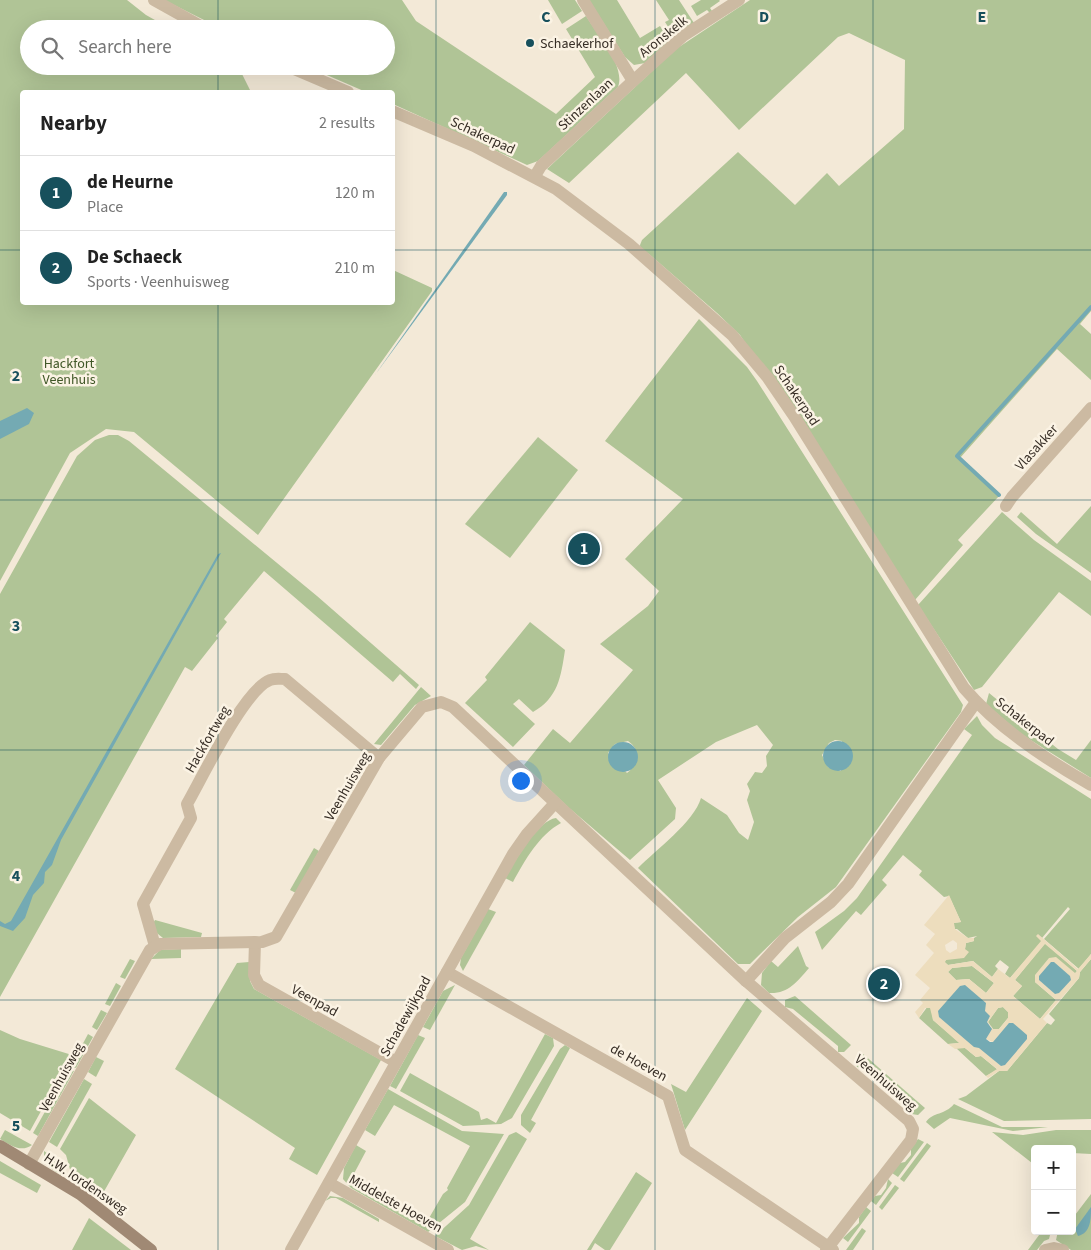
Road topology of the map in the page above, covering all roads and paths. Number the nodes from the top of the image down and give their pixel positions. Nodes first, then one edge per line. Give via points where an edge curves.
1 (154, 0) edge
2 (583, 0) edge
3 (739, 0) edge
4 (190, 20) edge
5 (308, 75) edge
6 (633, 81) junction
7 (343, 90) edge
8 (395, 112) edge
9 (535, 176) junction
10 (1091, 408) edge
11 (1006, 506) dead end
12 (976, 702) junction
13 (380, 758) junction
14 (1091, 785) edge
15 (555, 803) junction
16 (254, 942) junction
17 (155, 946) junction
18 (447, 972) junction
19 (746, 981) junction
20 (396, 1062) junction
21 (0, 1146) edge
22 (30, 1164) junction
23 (329, 1183) junction
24 (829, 1249) edge
25 (151, 1250) edge
26 (291, 1250) edge
27 (448, 1250) edge
28 (1045, 1250) edge
29 (1063, 1250) edge

1 - 4 street
2 - 6 street, Stinzenlaan
3 - 6 street, Aronskelk via 683,36
5 - 7 street
6 - 9 street, Stinzenlaan via 541,166
8 - 9 street, Schakerpad
9 - 12 street, Schakerpad via 629,244 718,321 750,355 794,416 964,688
10 - 11 street, Vlasakker
12 - 14 street, Schakerpad via 1022,741
12 - 19 street via 848,884 831,902 785,938
13 - 15 street, Veenhuisweg via 422,707 441,702 453,707
13 - 16 street, Veenhuisweg via 280,934 272,940
13 - 17 street, Hackfortweg via 285,679 269,680 261,685 236,715 187,804 191,818 143,904
15 - 18 street, Schadewijkpad via 517,847
15 - 19 street, Veenhuisweg
16 - 17 street, Veenhuisweg
16 - 20 street, Veenpad via 254,975 259,985
17 - 22 street, Veenhuisweg via 143,960
18 - 20 street, Schadewijkpad
18 - 24 street, de Hoeven via 668,1096 686,1150
19 - 24 street, Veenhuisweg via 912,1125 911,1140
20 - 23 street, Schadewijkpad
21 - 22 main road, H.W. Iordensweg
22 - 25 main road, H.W. Iordensweg via 83,1197
23 - 26 street, Schadewijkpad
23 - 27 street, Middelste Hoeven
28 - 29 street

